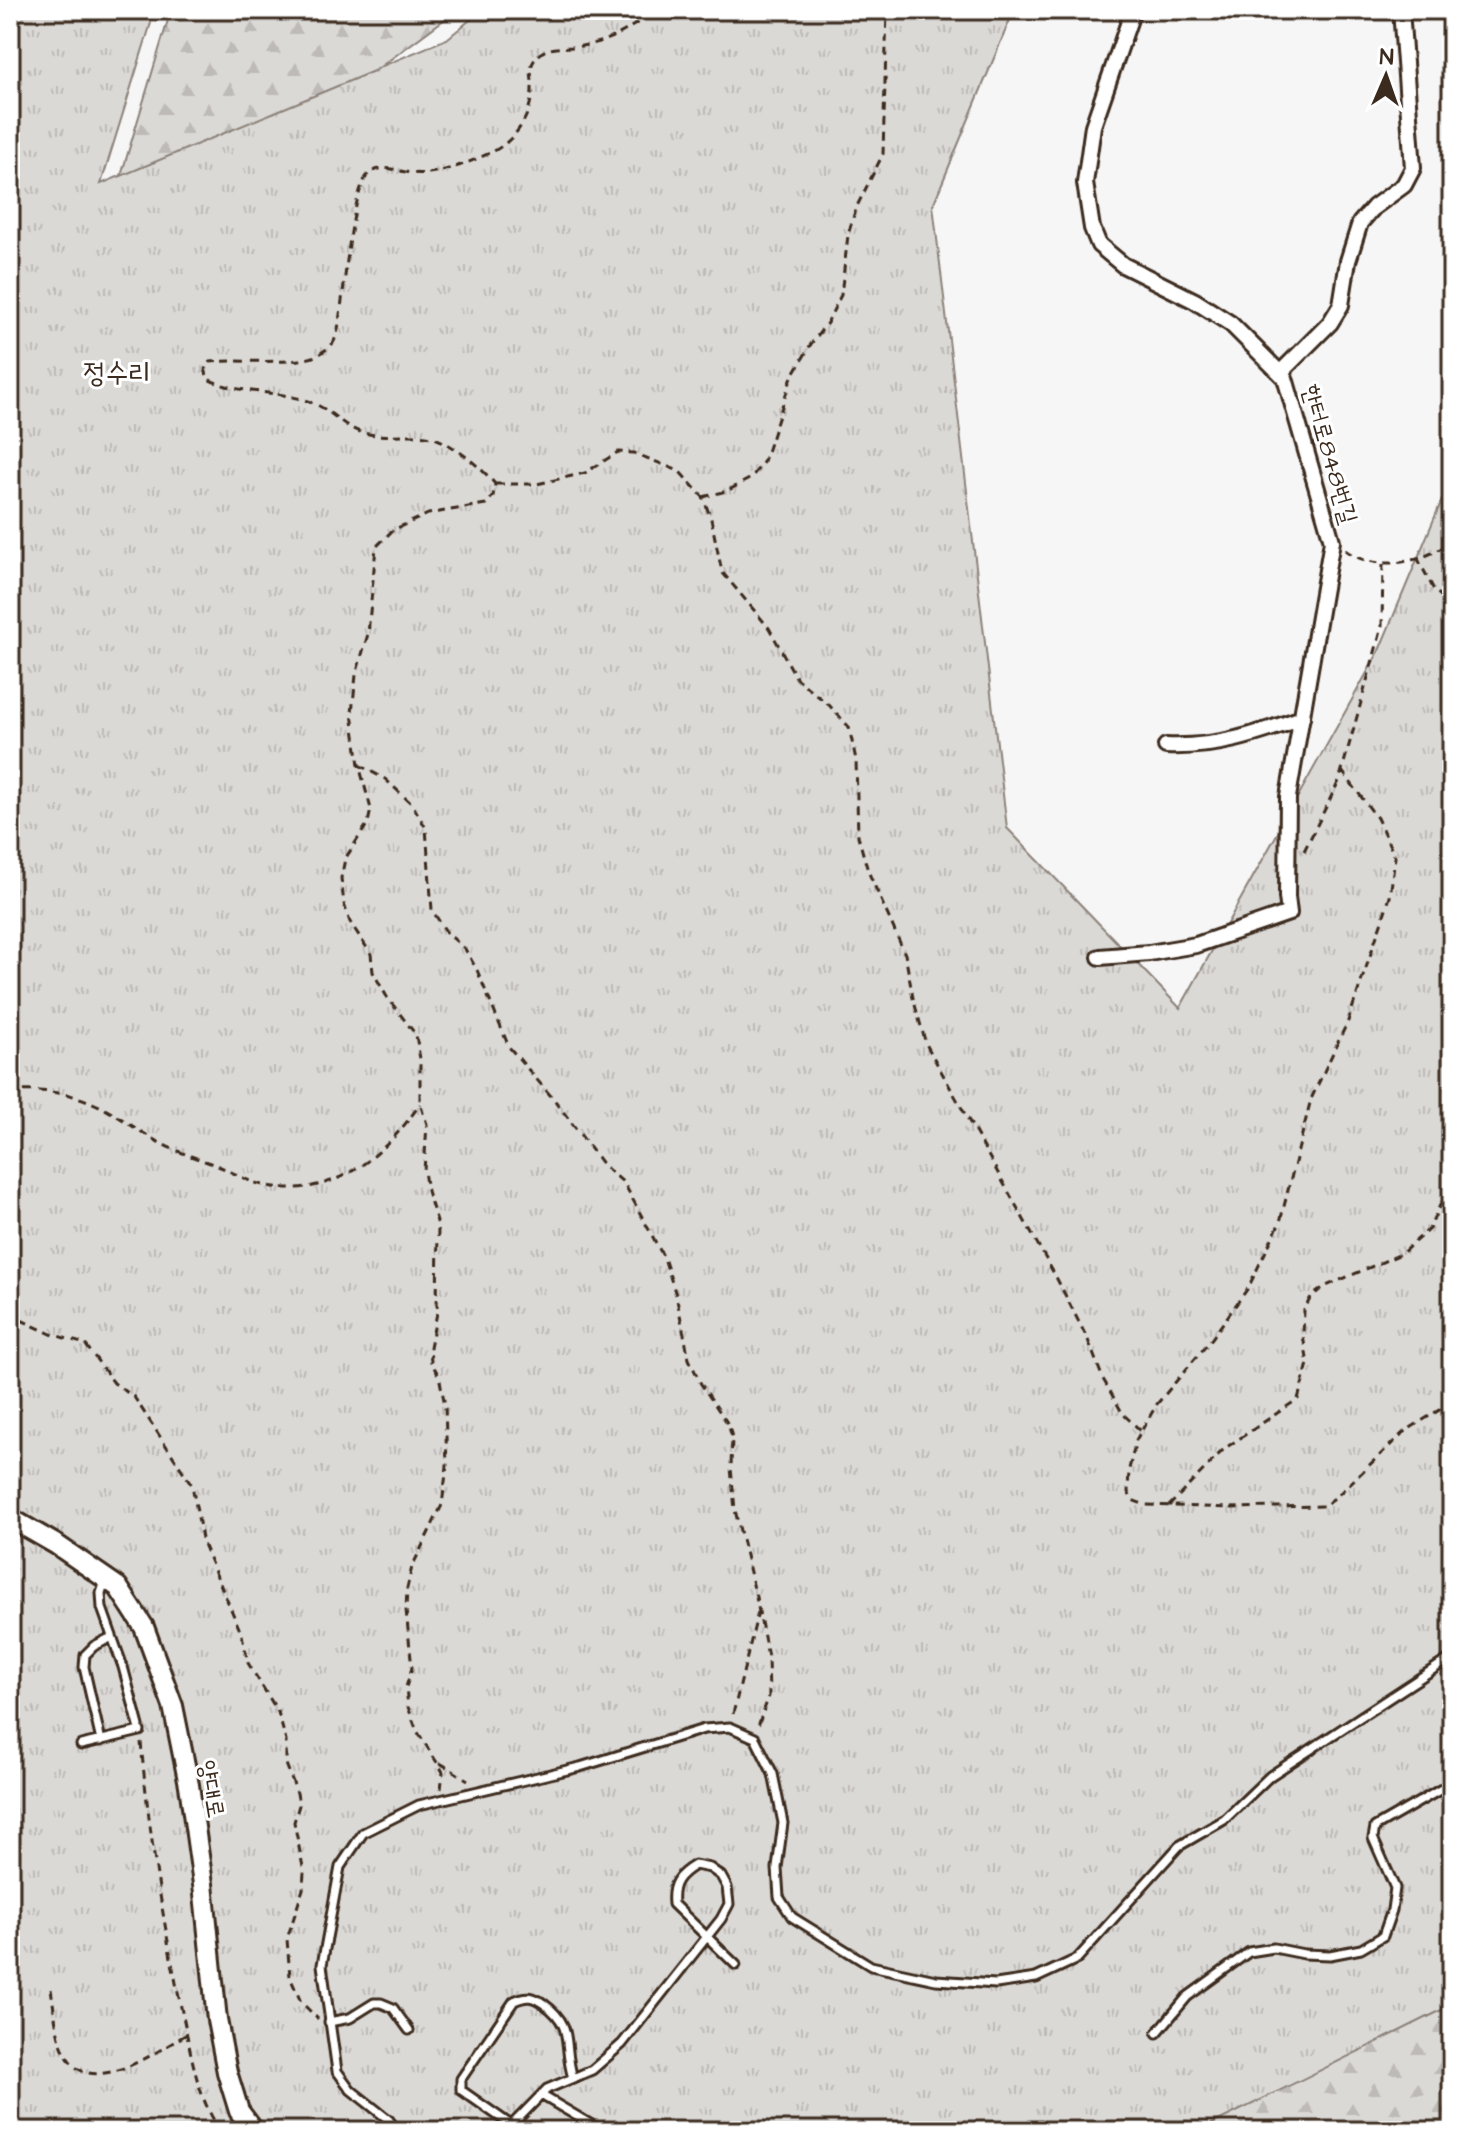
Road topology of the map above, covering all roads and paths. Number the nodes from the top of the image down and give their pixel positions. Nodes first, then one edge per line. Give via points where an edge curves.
1 (655, 10) edge
2 (887, 10) edge
3 (1133, 10) edge
4 (1401, 10) edge
5 (1280, 373) junction
6 (495, 484) junction
7 (703, 497) junction
8 (1332, 541) junction
9 (1452, 541) edge
10 (1417, 557) junction
11 (1383, 564) junction
12 (1452, 606) edge
13 (1302, 718) junction
14 (1166, 746) dead end
15 (359, 765) junction
16 (1342, 771) junction
17 (1300, 860) dead end
18 (1100, 957) dead end
19 (10, 1091) edge
20 (420, 1104) junction
21 (1452, 1179) edge
22 (10, 1311) edge
23 (1452, 1402) edge
24 (1141, 1431) junction
25 (1169, 1506) junction
26 (10, 1518) edge
27 (106, 1579) junction
28 (759, 1608) junction
29 (112, 1637) junction
30 (1452, 1657) edge
31 (730, 1727) junction
32 (139, 1728) junction
33 (755, 1738) junction
34 (101, 1741) junction
35 (81, 1745) dead end
36 (437, 1761) junction
37 (1452, 1783) edge
38 (489, 1788) junction
39 (438, 1800) junction
40 (707, 1935) junction
41 (736, 1965) dead end
42 (51, 1989) dead end
43 (329, 2022) junction
44 (409, 2030) dead end
45 (1157, 2033) dead end
46 (187, 2034) junction
47 (573, 2078) junction
48 (541, 2095) junction
49 (509, 2128) edge
50 (221, 2131) edge
51 (254, 2131) edge
52 (397, 2131) edge
53 (602, 2131) edge

1 - 6 path via 603,42 547,49 535,57 527,116 516,134 495,150 428,174 387,168 372,170 363,179 332,344 310,358 210,362 205,369 208,379 224,387 295,396 367,434 431,437 463,455
2 - 7 path via 883,154 856,208 841,295 791,379 764,461 751,478
3 - 5 street, 한터로848번길 via 1093,126 1085,183 1092,228 1099,245 1123,265 1231,324
4 - 5 street via 1413,168 1404,185 1360,223 1341,305 1330,323
5 - 8 street, 한터로848번길
6 - 7 path via 537,484 585,473 618,452 679,471
6 - 15 path via 486,504 428,514 393,530 376,547 368,634 352,713
7 - 24 path via 722,572 769,628 797,679 849,727 856,760 858,836 905,954 926,1044 1051,1266 1103,1379 1123,1414
8 - 11 path via 1350,554
8 - 13 street, 한터로848번길
9 - 10 path
10 - 11 path
10 - 12 path via 1434,590
11 - 16 path via 1382,627
13 - 14 street via 1243,739
13 - 18 street, 한터로848번길 via 1288,797 1289,913 1196,945
15 - 20 path via 371,809 345,859 344,904 371,954 373,972 416,1035
15 - 28 path via 385,779 412,804 426,828 432,910 477,970 509,1047 603,1165 624,1183 664,1258 689,1359 732,1437 735,1510
16 - 17 path
16 - 24 path via 1377,818 1395,857 1390,897 1348,1021 1311,1099 1280,1222 1248,1288
19 - 20 path via 36,1090 87,1100 162,1144 261,1185 283,1188 313,1188 345,1175 381,1150
20 - 36 path via 427,1124 424,1171 438,1225 437,1313 430,1347 445,1405 447,1466 442,1505 407,1588 412,1668 406,1687 412,1719
21 - 25 path via 1429,1229 1401,1254 1311,1297 1304,1310 1308,1364 1298,1399 1224,1449
22 - 43 path via 51,1334 85,1344 114,1383 134,1397 192,1485 203,1544 242,1635 248,1663 278,1712 286,1741 286,1764 299,1805 294,1822 304,1872 287,1939 290,1977 301,2002 315,2018
23 - 25 path via 1404,1432 1324,1506
24 - 25 path via 1128,1492 1145,1505
26 - 27 street, 양대로
27 - 29 lane via 102,1608
27 - 51 street, 양대로 via 118,1587 144,1627 173,1706 203,1884 217,2020 239,2111
28 - 31 path
28 - 33 path via 769,1696
29 - 32 lane
29 - 34 lane via 85,1655
30 - 33 lane via 1270,1776 1224,1820 1179,1846 1077,1959 1036,1978 996,1984 936,1980 871,1966 792,1917 779,1897 783,1823 773,1774
31 - 33 lane
31 - 38 lane via 704,1729
32 - 34 lane
32 - 46 path via 168,1939
34 - 35 lane
36 - 38 path
36 - 39 path via 443,1772
37 - 45 lane via 1375,1827 1373,1838 1395,1888 1383,1936 1361,1949 1330,1955 1274,1948 1249,1952 1187,1997
38 - 39 lane
39 - 43 lane via 363,1833 340,1867 322,1965
40 - 40 lane via 729,1904 727,1887 710,1868 695,1865 676,1879 673,1904
40 - 41 lane
40 - 47 lane via 622,2044 592,2070
42 - 46 path via 61,2044 84,2073 121,2069
43 - 44 lane via 381,2003 393,2008
43 - 52 lane via 337,2071
46 - 50 path via 196,2077
47 - 48 lane
47 - 49 lane via 559,2014 534,1997 514,2001 461,2079 461,2090
48 - 49 lane
48 - 53 lane

